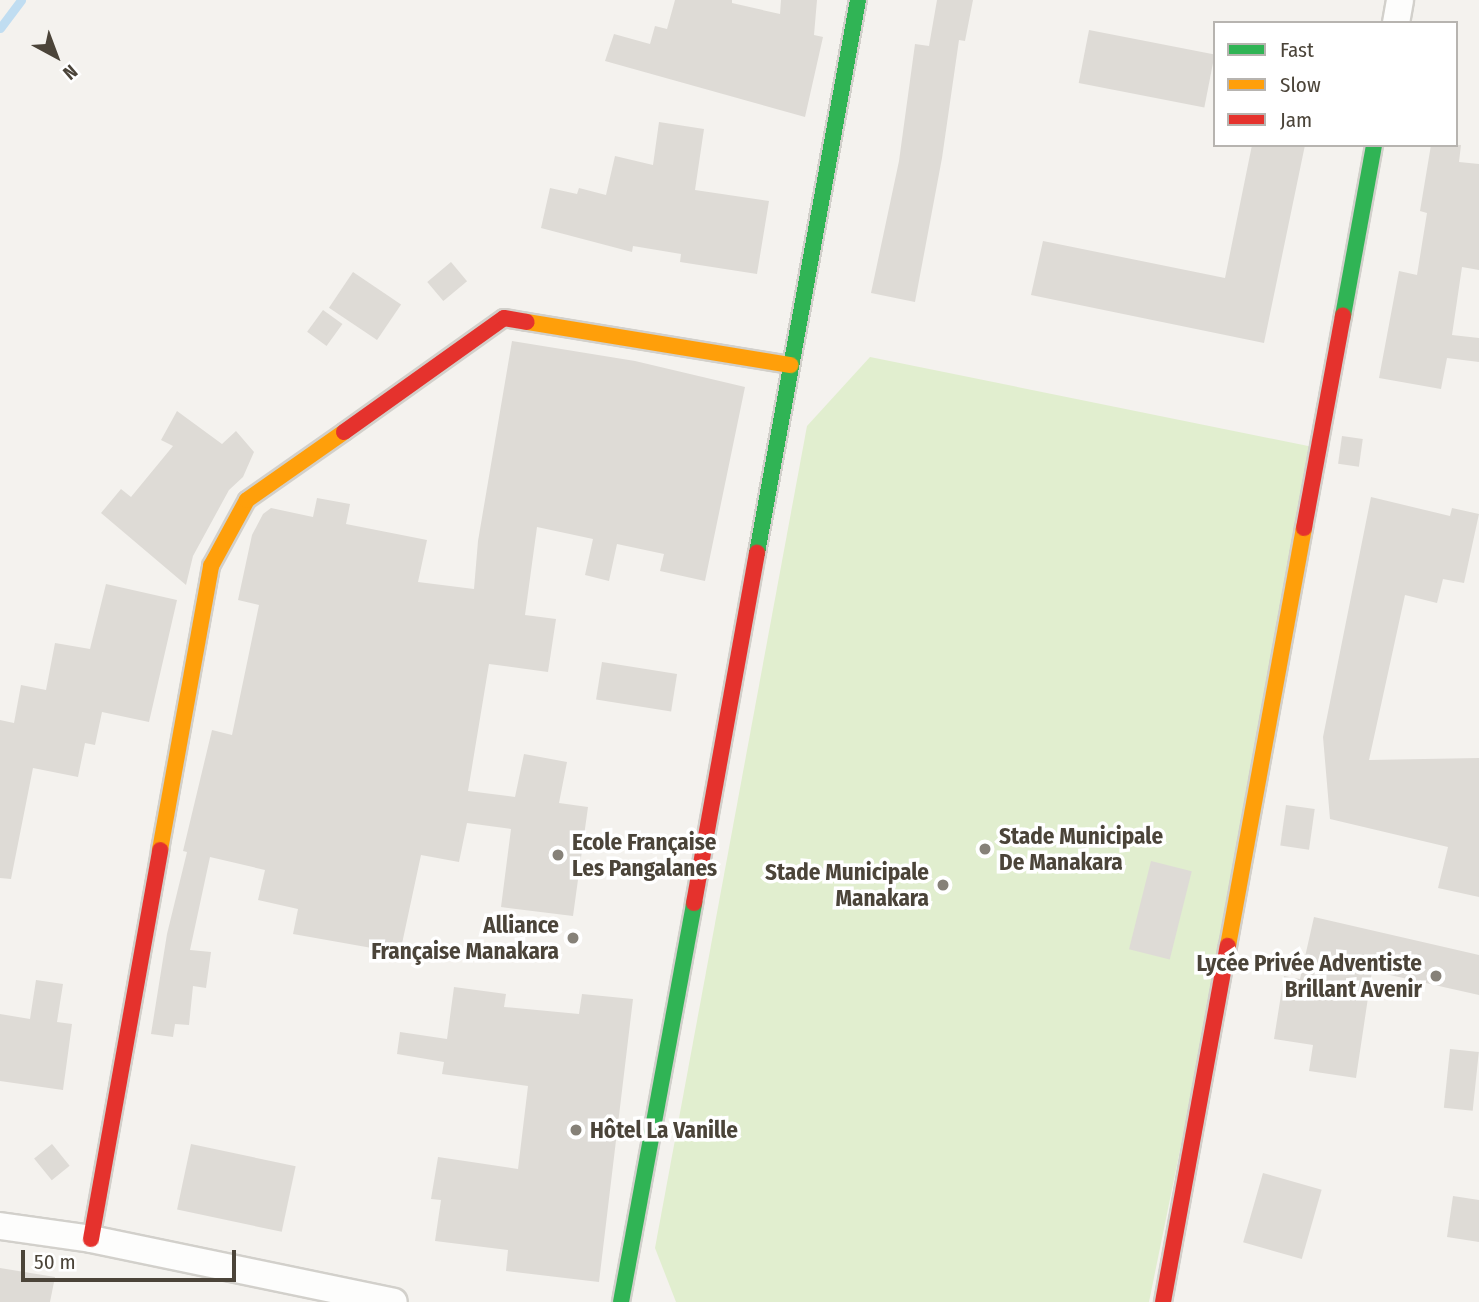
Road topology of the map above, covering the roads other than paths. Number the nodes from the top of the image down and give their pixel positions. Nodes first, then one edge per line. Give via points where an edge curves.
1 (858, 0) edge
2 (1400, 0) edge
3 (1396, 21) edge
4 (1374, 147) edge
5 (791, 365) junction
6 (0, 1226) edge
7 (91, 1239) junction
8 (394, 1302) edge
9 (621, 1302) edge
10 (1163, 1302) edge

1 - 5 street
2 - 3 street
4 - 10 street
5 - 7 street via 503,318 247,500 211,566
5 - 9 street
6 - 7 street
7 - 8 street

